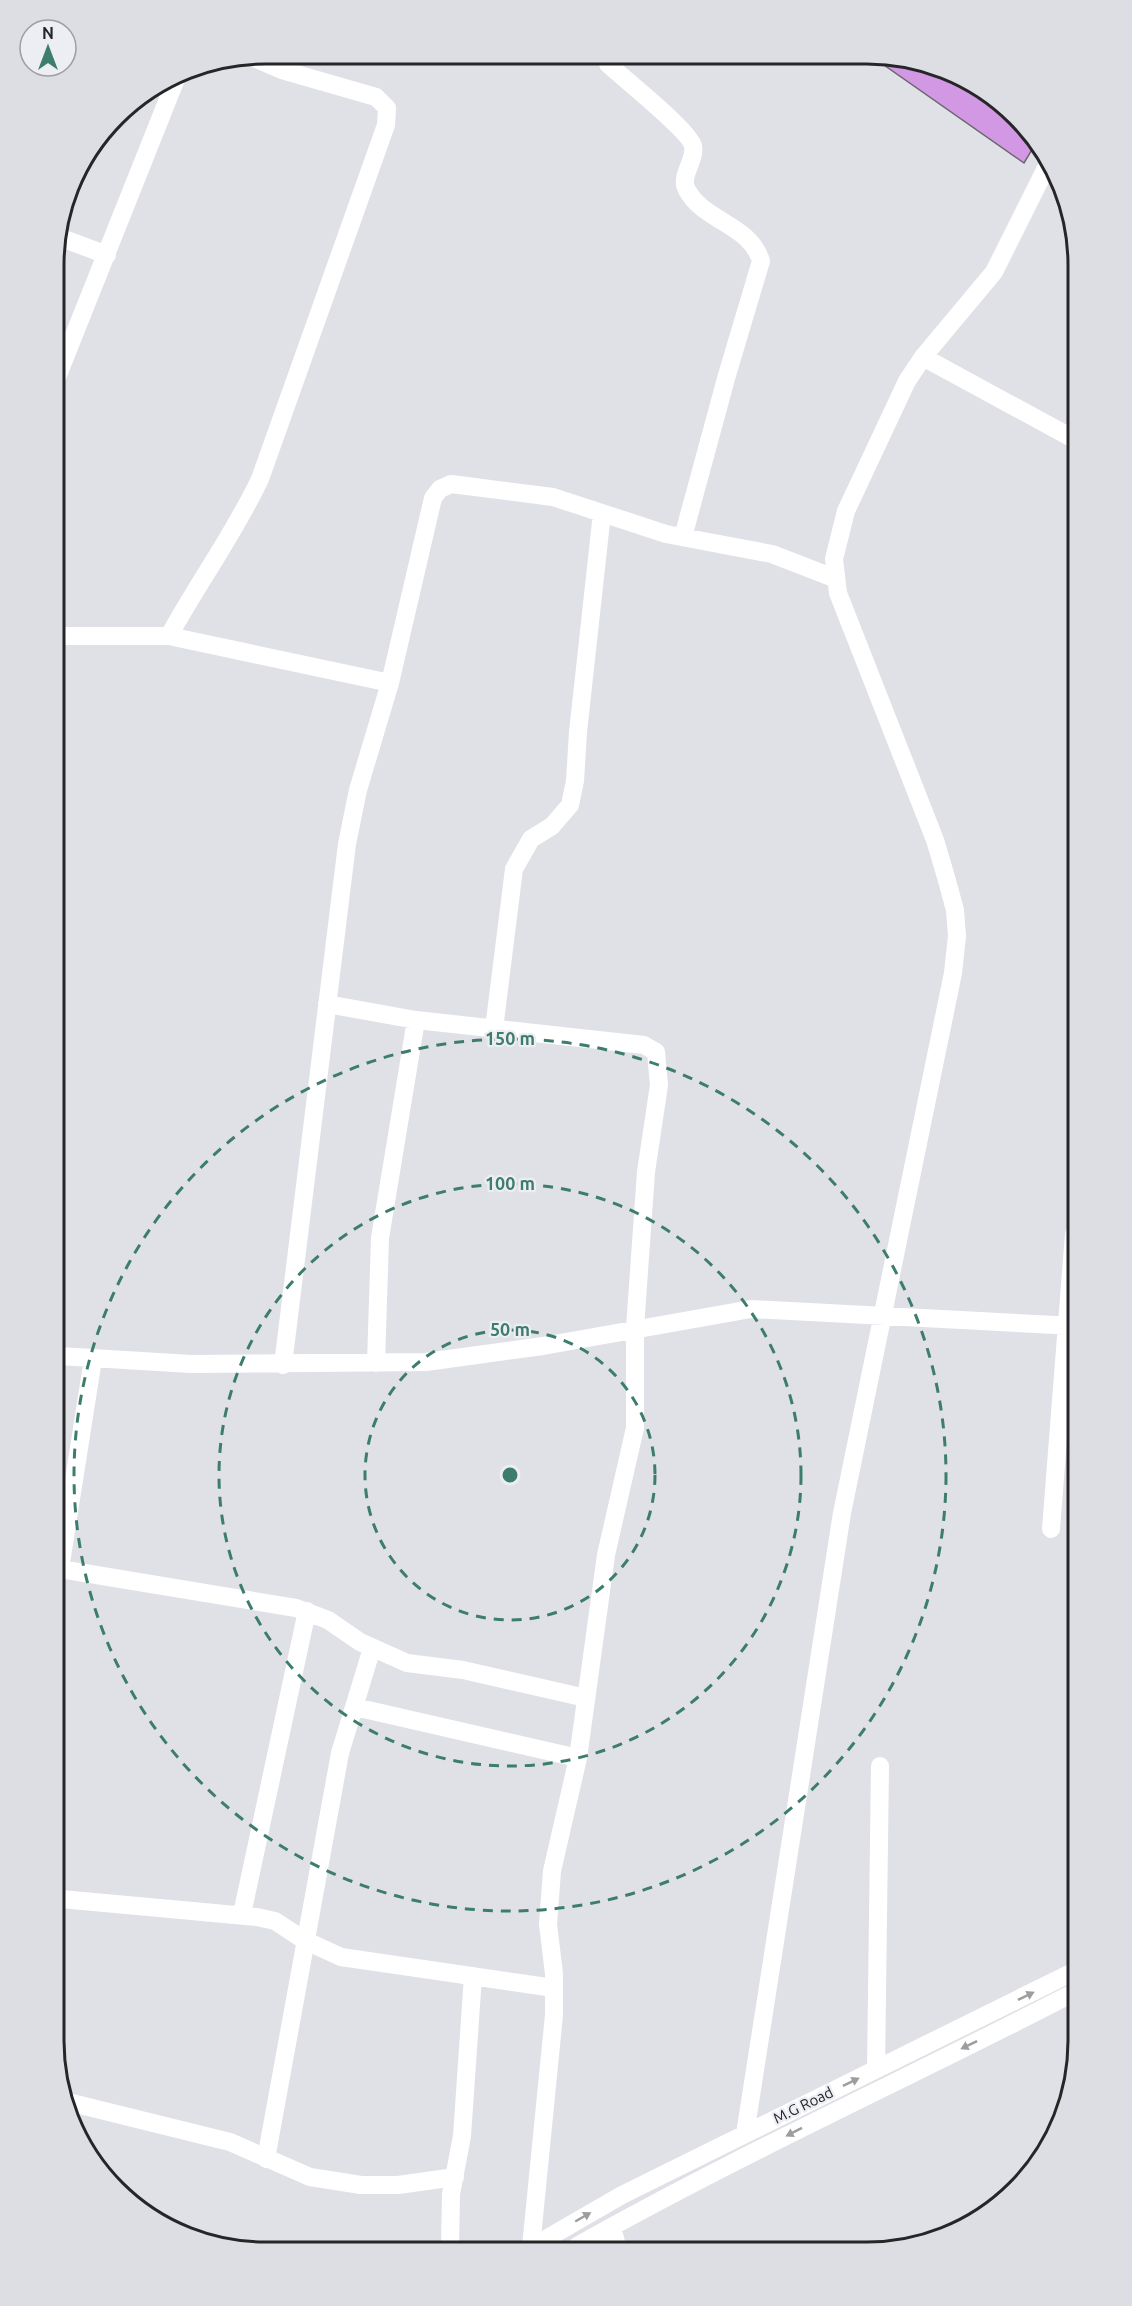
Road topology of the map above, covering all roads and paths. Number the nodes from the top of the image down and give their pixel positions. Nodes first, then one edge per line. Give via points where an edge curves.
1 (268, 64) edge
2 (608, 64) dead end
3 (173, 87) edge
4 (1044, 171) edge
5 (66, 240) edge
6 (107, 255) junction
7 (923, 357) junction
8 (65, 358) edge
9 (1068, 436) edge
10 (602, 513) junction
11 (683, 537) junction
12 (834, 578) junction
13 (65, 636) edge
14 (169, 636) junction
15 (390, 683) junction
16 (327, 1004) junction
17 (416, 1020) junction
18 (494, 1029) junction
19 (882, 1314) junction
20 (1067, 1326) edge
21 (635, 1328) junction
22 (1067, 1354) edge
23 (64, 1356) edge
24 (93, 1359) junction
25 (375, 1363) junction
26 (283, 1365) junction
27 (1051, 1528) dead end
28 (64, 1533) edge
29 (64, 1570) edge
30 (307, 1611) junction
31 (372, 1648) junction
32 (586, 1698) junction
33 (355, 1707) junction
34 (578, 1758) junction
35 (880, 1766) dead end
36 (64, 1899) edge
37 (243, 1914) junction
38 (304, 1940) junction
39 (1067, 1975) edge
40 (473, 1977) junction
41 (1052, 1983) junction
42 (554, 1988) junction
43 (1067, 1994) edge
44 (1067, 1996) edge
45 (876, 2069) junction
46 (75, 2104) edge
47 (745, 2134) junction
48 (266, 2159) junction
49 (455, 2177) junction
50 (610, 2202) junction
51 (616, 2224) junction
52 (450, 2242) edge
53 (532, 2242) edge
54 (541, 2242) edge
55 (584, 2242) edge
56 (617, 2242) edge

1 - 14 street via 376,97 387,108 386,125 260,479
2 - 11 street via 690,137 693,157 685,179 686,189 705,208 747,237 757,247 761,261
3 - 6 street
4 - 7 street via 994,272
5 - 6 street
6 - 8 street
7 - 9 street
7 - 12 street via 907,381 846,511 836,543
10 - 11 street
10 - 15 street via 553,498 496,488 452,484 440,489 428,513
10 - 18 street via 570,805 552,826 531,839 514,869
11 - 12 street via 772,554
12 - 19 street via 852,634 935,840 955,910 957,936 953,973
13 - 14 street
14 - 15 street
15 - 16 street via 358,790 347,844
16 - 17 street
16 - 26 street
17 - 18 street
17 - 25 street via 380,1238
18 - 21 street via 644,1045 656,1052 659,1085 646,1172
19 - 20 street
19 - 21 street via 751,1309
19 - 47 street via 825,1613
21 - 25 street via 426,1362
21 - 32 street via 635,1428 606,1555
22 - 27 street
23 - 24 street
24 - 26 street
24 - 28 street
25 - 26 street
29 - 30 street
30 - 31 street
30 - 37 street
31 - 32 street via 407,1663 463,1670
31 - 33 street
32 - 34 street
33 - 34 street
33 - 38 street via 340,1752
34 - 42 street via 552,1871 548,1924
35 - 45 street
36 - 37 street
37 - 38 street via 275,1921
38 - 40 street via 341,1956
38 - 48 street
39 - 41 street, M.G Road
40 - 42 street
40 - 49 street via 462,2136
41 - 43 street
45 -> 41 street, M.G Road
42 - 53 street via 553,2037
44 -> 51 street, M.G Road
47 -> 45 street, M.G Road
46 - 48 street via 230,2142
47 - 50 street, M.G Road
48 - 49 street via 310,2177 361,2185 398,2185
49 - 52 street
50 - 51 street
54 -> 50 street, M.G Road
51 - 55 street, M.G Road
51 - 56 street

